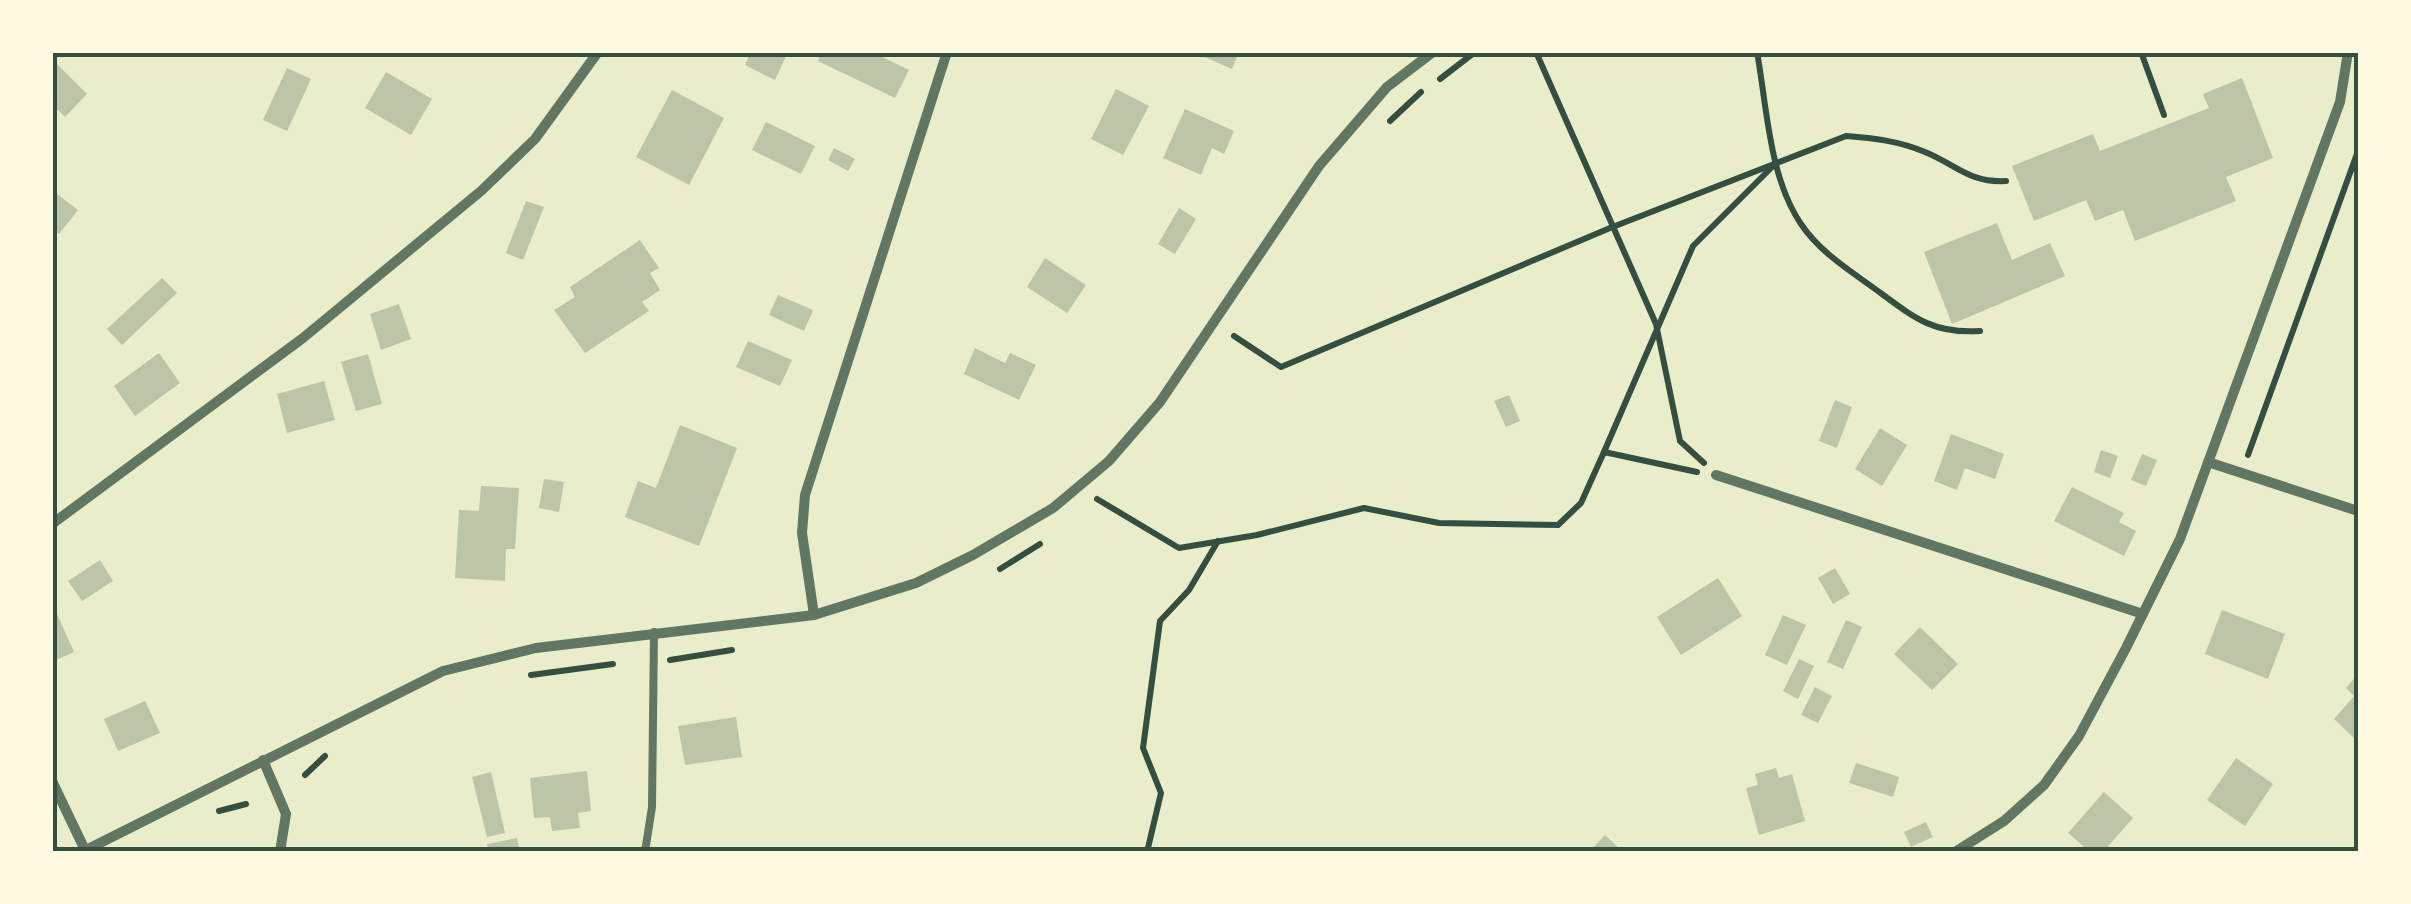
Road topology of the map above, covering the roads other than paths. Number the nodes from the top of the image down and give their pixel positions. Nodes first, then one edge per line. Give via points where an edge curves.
1 (598, 52) edge
2 (947, 52) edge
3 (1433, 52) edge
4 (2348, 52) edge
5 (2208, 462) junction
6 (1716, 476) road end
7 (2358, 511) edge
8 (52, 524) edge
9 (2142, 614) junction
10 (814, 615) junction
11 (654, 632) junction
12 (263, 760) junction
13 (52, 782) edge
14 (84, 851) edge
15 (280, 852) edge
16 (645, 852) edge
17 (1955, 852) edge

1 - 8 street via 535,140 481,191 303,338
2 - 10 street via 805,495 804,563
3 - 10 street via 1386,87 1318,166 1171,386 1109,460 1053,508 973,555 916,583
4 - 5 street via 2340,102
5 - 7 street
5 - 9 street
6 - 9 street
9 - 17 street via 2062,764 2013,813
10 - 11 street
11 - 12 street via 536,648 443,672
11 - 16 lane via 652,807
12 - 14 street
12 - 15 street via 286,814
13 - 14 street

